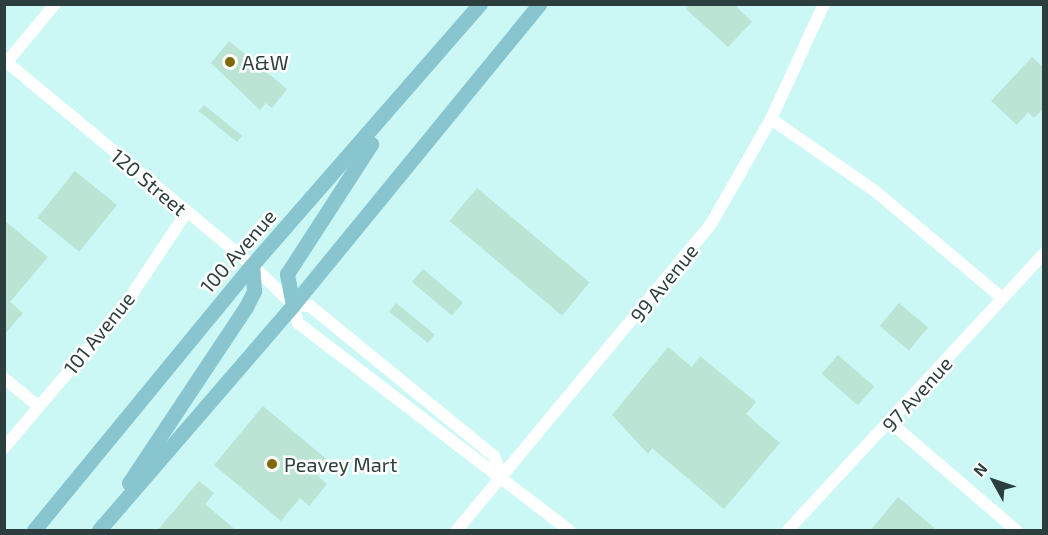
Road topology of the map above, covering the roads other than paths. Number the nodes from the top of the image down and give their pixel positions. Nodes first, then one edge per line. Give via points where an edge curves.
1 (55, 4) edge
2 (480, 4) edge
3 (539, 4) edge
4 (824, 4) edge
5 (6, 61) edge
6 (401, 99) junction
7 (771, 119) junction
8 (186, 213) junction
9 (1044, 254) edge
10 (252, 265) junction
11 (1002, 298) junction
12 (293, 305) junction
13 (4, 378) edge
14 (39, 407) junction
15 (891, 423) junction
16 (4, 448) edge
17 (502, 476) junction
18 (34, 531) edge
19 (98, 531) edge
20 (457, 531) edge
21 (569, 531) edge
22 (788, 531) edge
23 (1016, 531) edge

1 - 5 street
2 - 6 main road, 100 Avenue
3 - 12 main road
4 - 7 street, 99 Avenue
5 - 8 street, 120 Street
6 - 10 main road, 100 Avenue
6 - 12 main road via 294,260 287,274
7 - 11 street via 875,191
7 - 17 street, 99 Avenue via 711,224
8 - 10 street, 120 Street
8 - 14 street, 101 Avenue via 125,305
9 - 11 street, 97 Avenue
10 - 12 street, 120 Street
10 - 18 main road, 100 Avenue
10 - 19 main road via 254,291 246,307
11 - 15 street, 97 Avenue
12 - 17 street, 120 Street via 298,323 482,469
12 - 17 street, 120 Street via 310,306 494,456
12 - 19 main road
13 - 14 street
14 - 16 street, 101 Avenue
15 - 22 street, 97 Avenue
15 - 23 street
17 - 20 street, 99 Avenue
17 - 21 street, 120 Street

